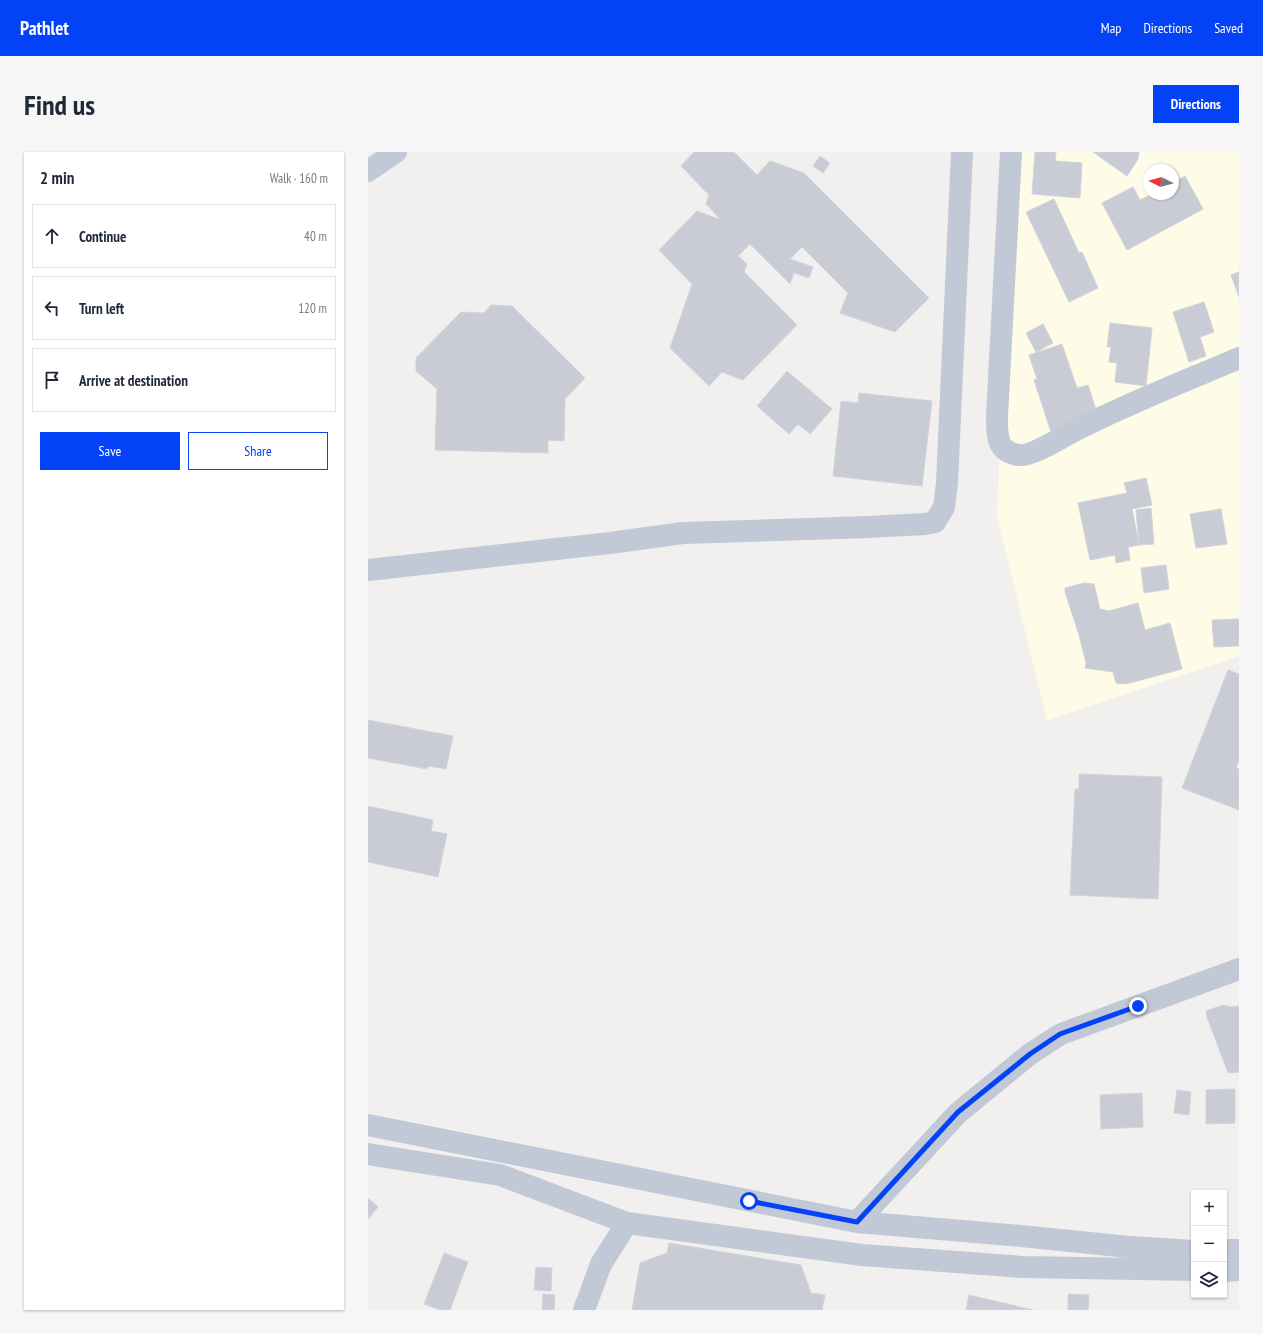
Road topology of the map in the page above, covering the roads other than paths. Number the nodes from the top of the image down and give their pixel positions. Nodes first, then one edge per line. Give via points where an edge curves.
1 (396, 152) edge
2 (962, 152) edge
3 (1011, 152) edge
4 (368, 171) edge
5 (1239, 358) edge
6 (368, 570) edge
7 (1239, 969) edge
8 (368, 1125) edge
9 (368, 1154) edge
10 (857, 1222) junction
11 (627, 1223) junction
12 (1227, 1250) edge
13 (1239, 1250) edge
14 (1191, 1251) edge
15 (1191, 1270) edge
16 (1239, 1270) edge
17 (1227, 1271) edge
18 (584, 1310) edge

1 - 4 street
2 - 6 street via 947,483 944,507 935,522 869,527 683,532 610,544
3 - 5 street via 998,416 998,438 1003,449 1021,456 1036,451 1109,413
7 - 10 street via 1060,1034 1030,1054 958,1112
8 - 10 street
9 - 11 street via 500,1175
10 - 14 street
11 - 15 street via 862,1255 1023,1266
11 - 18 street via 602,1264
12 - 13 street
16 - 17 street

